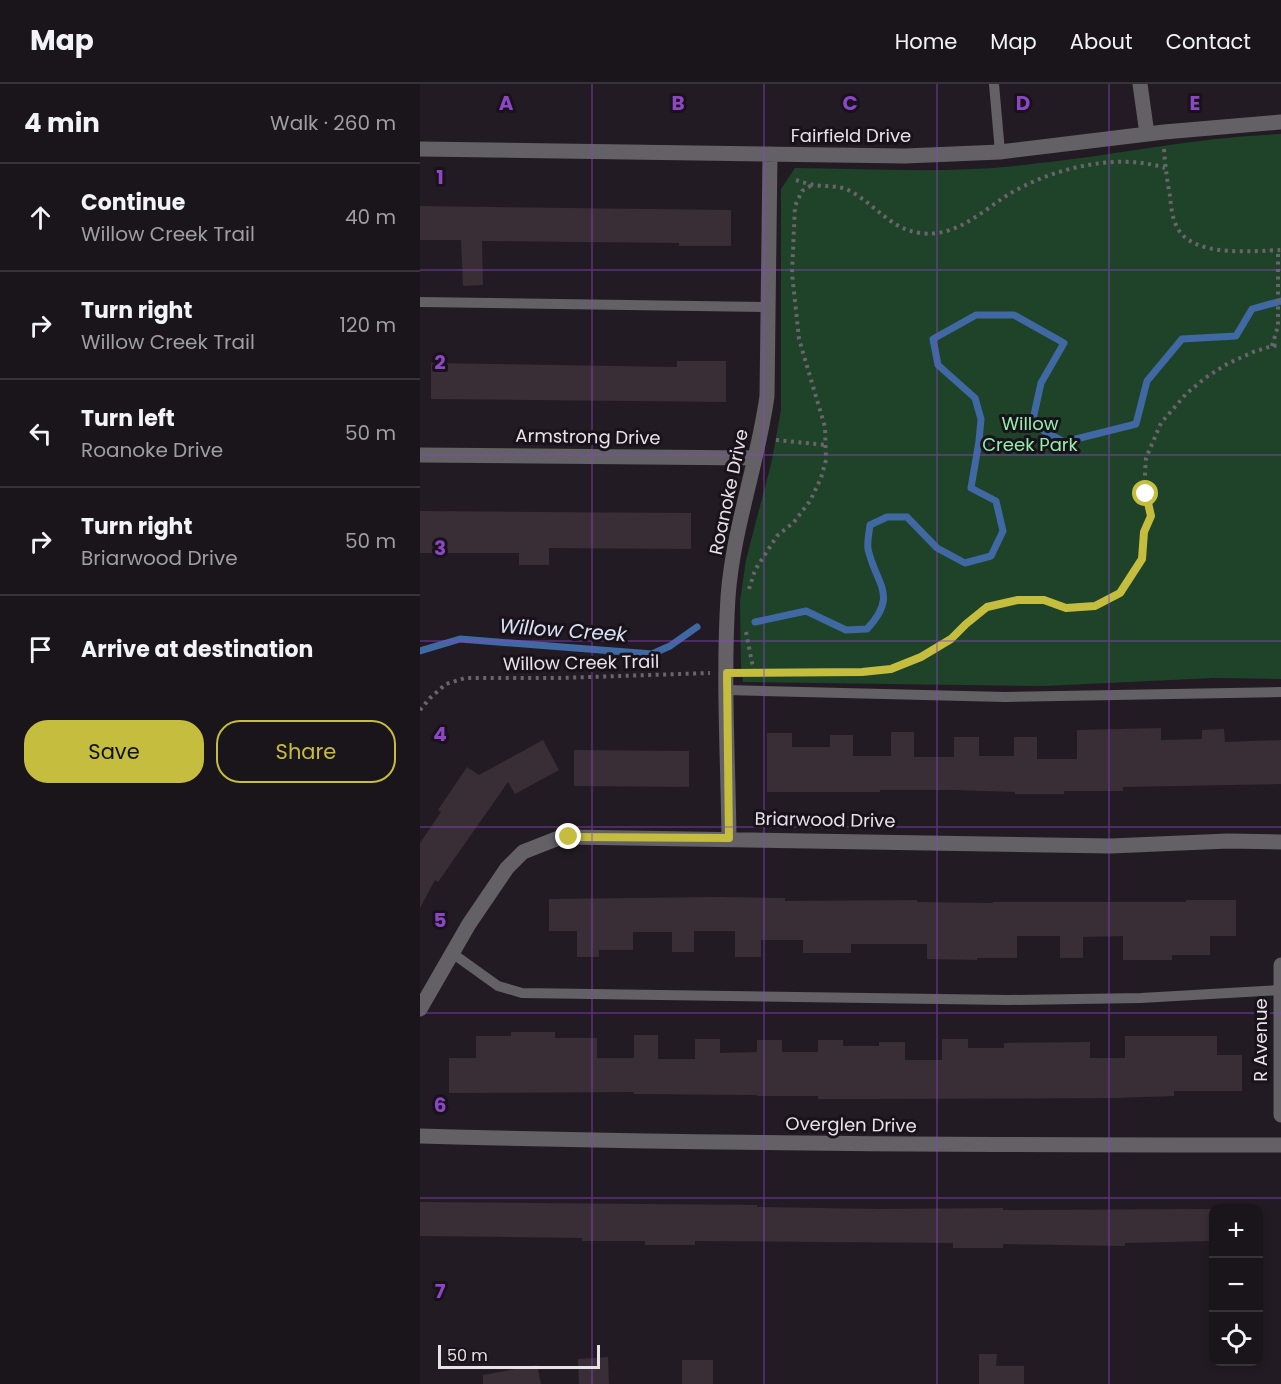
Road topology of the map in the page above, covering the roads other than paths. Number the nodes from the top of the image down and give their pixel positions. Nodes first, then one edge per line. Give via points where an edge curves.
1 (994, 84) edge
2 (1140, 84) edge
3 (1281, 122) edge
4 (1147, 134) junction
5 (420, 149) edge
6 (1000, 152) junction
7 (770, 154) junction
8 (420, 302) edge
9 (768, 307) junction
10 (420, 455) edge
11 (755, 458) junction
12 (727, 690) junction
13 (1281, 692) edge
14 (729, 838) junction
15 (1281, 842) edge
16 (452, 953) junction
17 (1281, 965) edge
18 (1281, 990) edge
19 (420, 1010) edge
20 (1281, 1114) edge
21 (420, 1136) edge
22 (1281, 1145) edge

1 - 6 lane
2 - 4 street
3 - 4 street, Fairfield Drive
4 - 6 street, Fairfield Drive
5 - 7 street, Fairfield Drive
6 - 7 street, Fairfield Drive via 905,156
7 - 9 street, Roanoke Drive
8 - 9 lane
9 - 11 street, Roanoke Drive via 767,396
10 - 11 street, Armstrong Drive
11 - 12 street, Roanoke Drive via 728,597
12 - 13 lane via 1005,697
12 - 14 street, Roanoke Drive
14 - 15 street, Briarwood Drive via 1111,846
14 - 16 street, Briarwood Drive via 569,837 540,844 523,852 507,868
16 - 18 lane via 498,986 522,993 1009,1000
16 - 19 street, Briarwood Drive
17 - 18 street, R Avenue
18 - 20 street, R Avenue
21 - 22 street, Overglen Drive via 875,1145

